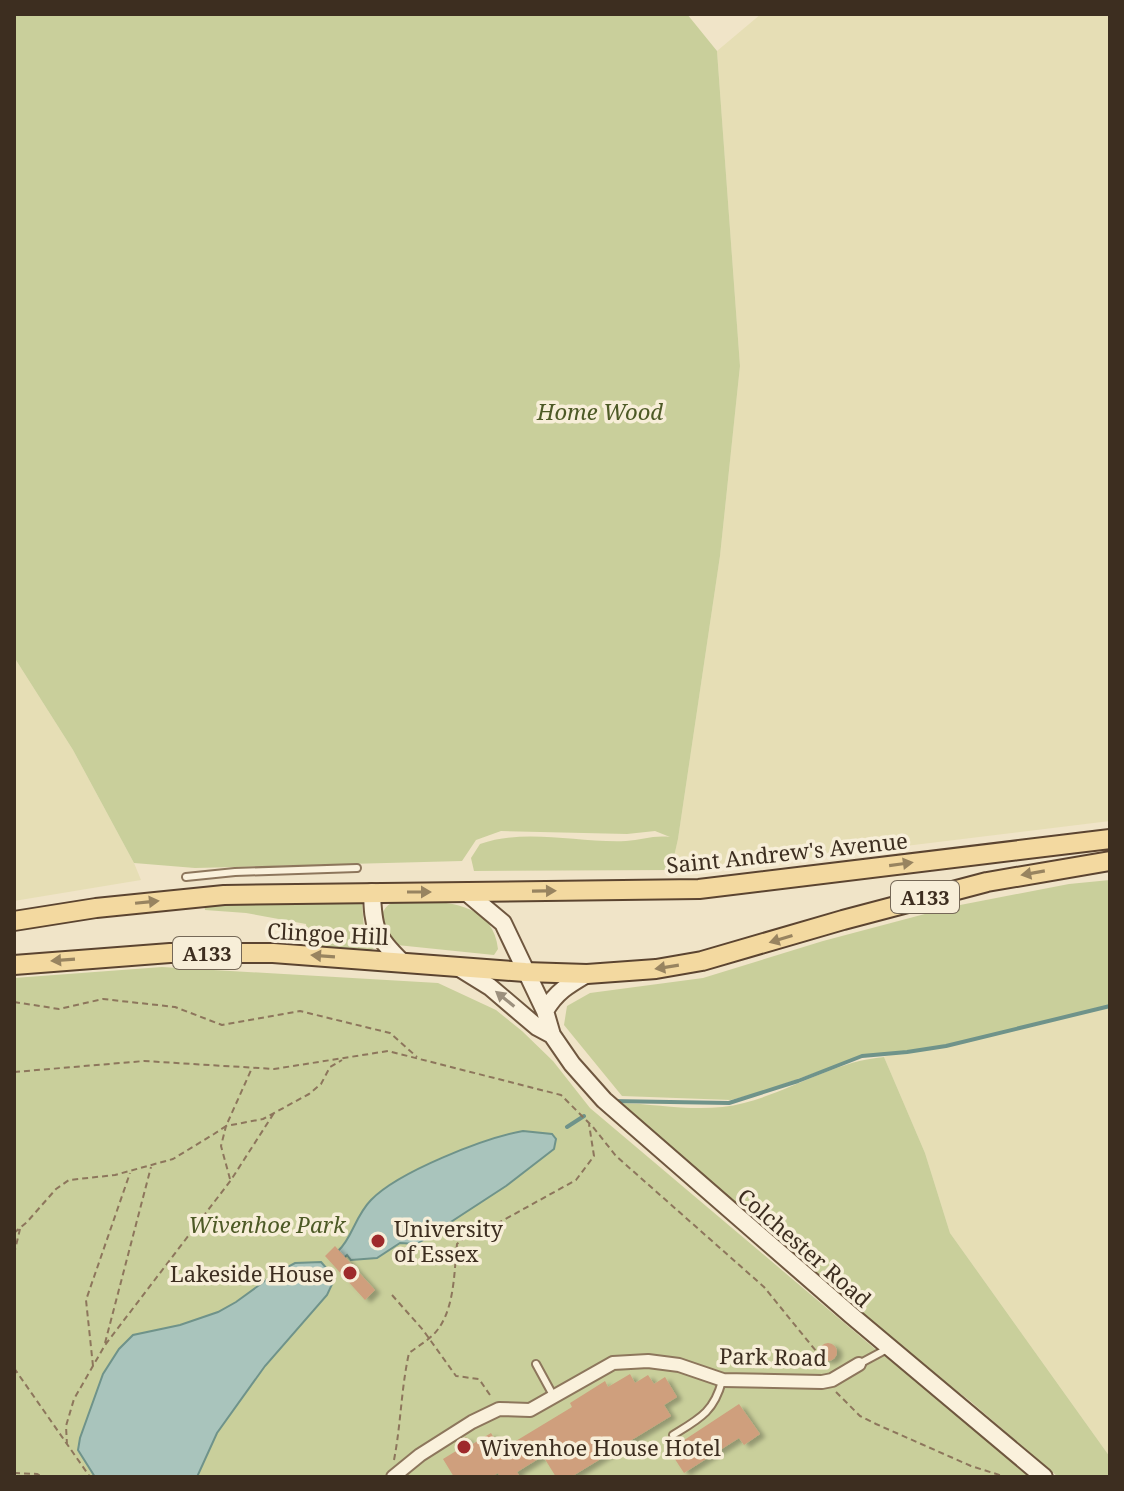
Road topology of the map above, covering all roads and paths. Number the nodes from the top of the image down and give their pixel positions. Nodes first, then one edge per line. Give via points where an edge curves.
1 (1110, 839) edge
2 (1110, 861) edge
3 (357, 868) dead end
4 (186, 877) dead end
5 (372, 892) junction
6 (466, 892) junction
7 (14, 921) edge
8 (401, 961) junction
9 (14, 965) edge
10 (456, 966) junction
11 (525, 972) junction
12 (587, 974) junction
13 (14, 1002) edge
14 (545, 1011) junction
15 (552, 1035) junction
16 (346, 1058) junction
17 (420, 1060) junction
18 (252, 1068) junction
19 (14, 1072) edge
20 (274, 1113) junction
21 (589, 1123) junction
22 (226, 1126) junction
23 (151, 1166) junction
24 (131, 1171) junction
25 (231, 1180) junction
26 (21, 1228) junction
27 (14, 1233) edge
28 (14, 1254) edge
29 (392, 1295) dead end
30 (430, 1338) junction
31 (103, 1348) junction
32 (891, 1348) junction
33 (536, 1364) dead end
34 (859, 1364) joint
35 (93, 1367) junction
36 (14, 1368) edge
37 (839, 1376) junction
38 (723, 1380) junction
39 (822, 1382) junction
40 (554, 1397) junction
41 (499, 1409) junction
42 (673, 1435) dead end
43 (67, 1445) junction
44 (393, 1470) edge
45 (14, 1473) edge
46 (43, 1477) edge
47 (90, 1477) edge
48 (1006, 1477) edge
49 (1044, 1477) edge

6 -> 1 main road, Saint Andrew's Avenue / A133 via 699,889
2 -> 12 main road, A133 via 946,892 702,961
3 - 4 lane
5 -> 6 main road, Saint Andrew's Avenue / A133
7 -> 5 main road, Clingoe Hill / A133 via 224,895
5 - 8 main road via 374,928
6 - 11 main road, Colchester Road via 503,923
8 -> 9 main road, Clingoe Hill / A133 via 170,953
8 - 10 main road, A133
10 - 11 main road, A133
15 -> 10 main road, Colchester Road
11 - 12 main road, A133
11 - 14 main road, Colchester Road
12 - 14 main road via 564,987
13 - 17 path via 59,1009 103,999 175,1007 222,1025 300,1011 390,1033
14 - 15 main road, Colchester Road
15 - 32 main road, Colchester Road via 604,1100
16 - 17 path via 388,1051
16 - 18 path
16 - 20 path via 330,1067 309,1094
17 - 21 path via 561,1095
18 - 19 path via 144,1061
18 - 22 path
20 - 22 path
20 - 25 path
21 - 30 path via 594,1156 576,1180 500,1222 475,1229 457,1244 444,1321
21 - 37 path via 616,1156 764,1287
22 - 23 path via 173,1159
22 - 25 path via 221,1146
23 - 24 path
23 - 31 path
24 - 26 path via 69,1180
24 - 35 path via 86,1300
25 - 31 path
26 - 27 path
26 - 28 path
29 - 30 path
30 - 41 path via 456,1376 479,1379
30 - 44 path via 409,1353
31 - 35 path
32 - 34 lane, Park Road
32 - 49 main road, Colchester Road
33 - 40 lane
34 - 37 street, Park Road
35 - 43 path via 74,1399
36 - 43 path
37 - 39 street, Park Road
38 - 39 street, Park Road
38 - 40 street, Park Road via 679,1365 613,1363
38 - 42 lane via 718,1398 703,1417
39 - 48 path via 860,1416
40 - 41 street, Park Road via 530,1410
41 - 44 street, Park Road
43 - 47 path
45 - 46 path

